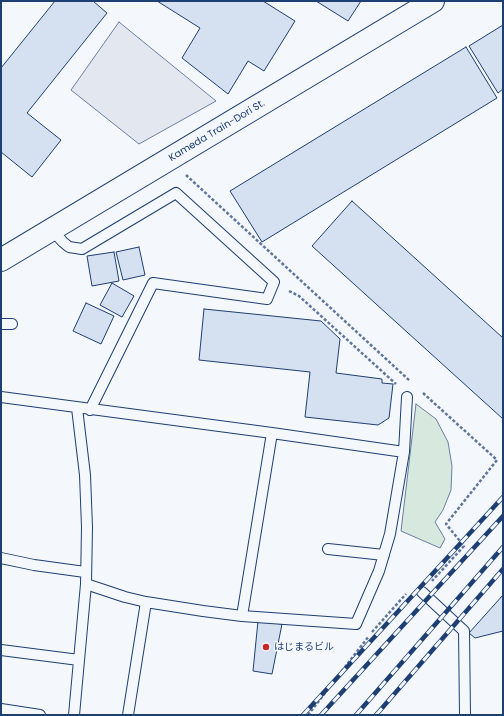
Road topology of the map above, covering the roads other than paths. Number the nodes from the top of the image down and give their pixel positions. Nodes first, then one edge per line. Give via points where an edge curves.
1 (433, 1) edge
2 (52, 230) junction
3 (1, 260) edge
4 (1, 324) edge
5 (12, 324) dead end
6 (1, 397) edge
7 (407, 397) road end
8 (77, 408) junction
9 (90, 410) junction
10 (272, 433) junction
11 (404, 452) junction
12 (328, 549) dead end
13 (384, 556) junction
14 (1, 558) edge
15 (85, 572) junction
16 (86, 584) junction
17 (422, 592) dead end
18 (146, 602) junction
19 (242, 616) junction
20 (1, 650) edge
21 (79, 660) junction
22 (1, 709) edge
23 (40, 715) edge
24 (74, 715) edge
25 (128, 715) edge
26 (464, 715) edge

1 - 2 street, Kameda Train-Dori St.
2 - 3 street, Kameda Train-Dori St.
2 - 9 lane via 70,247 82,249 176,194 274,282 267,299 153,283
4 - 5 lane
6 - 8 lane
7 - 11 lane
8 - 9 lane
8 - 15 lane via 85,475
9 - 10 lane
10 - 11 lane
10 - 19 lane
11 - 13 lane
12 - 13 lane
13 - 19 lane via 380,571 356,624
14 - 15 lane
15 - 16 lane
16 - 18 lane
16 - 21 lane
17 - 26 lane via 464,631
18 - 19 lane
18 - 25 lane
20 - 21 lane
21 - 24 lane
22 - 23 lane

